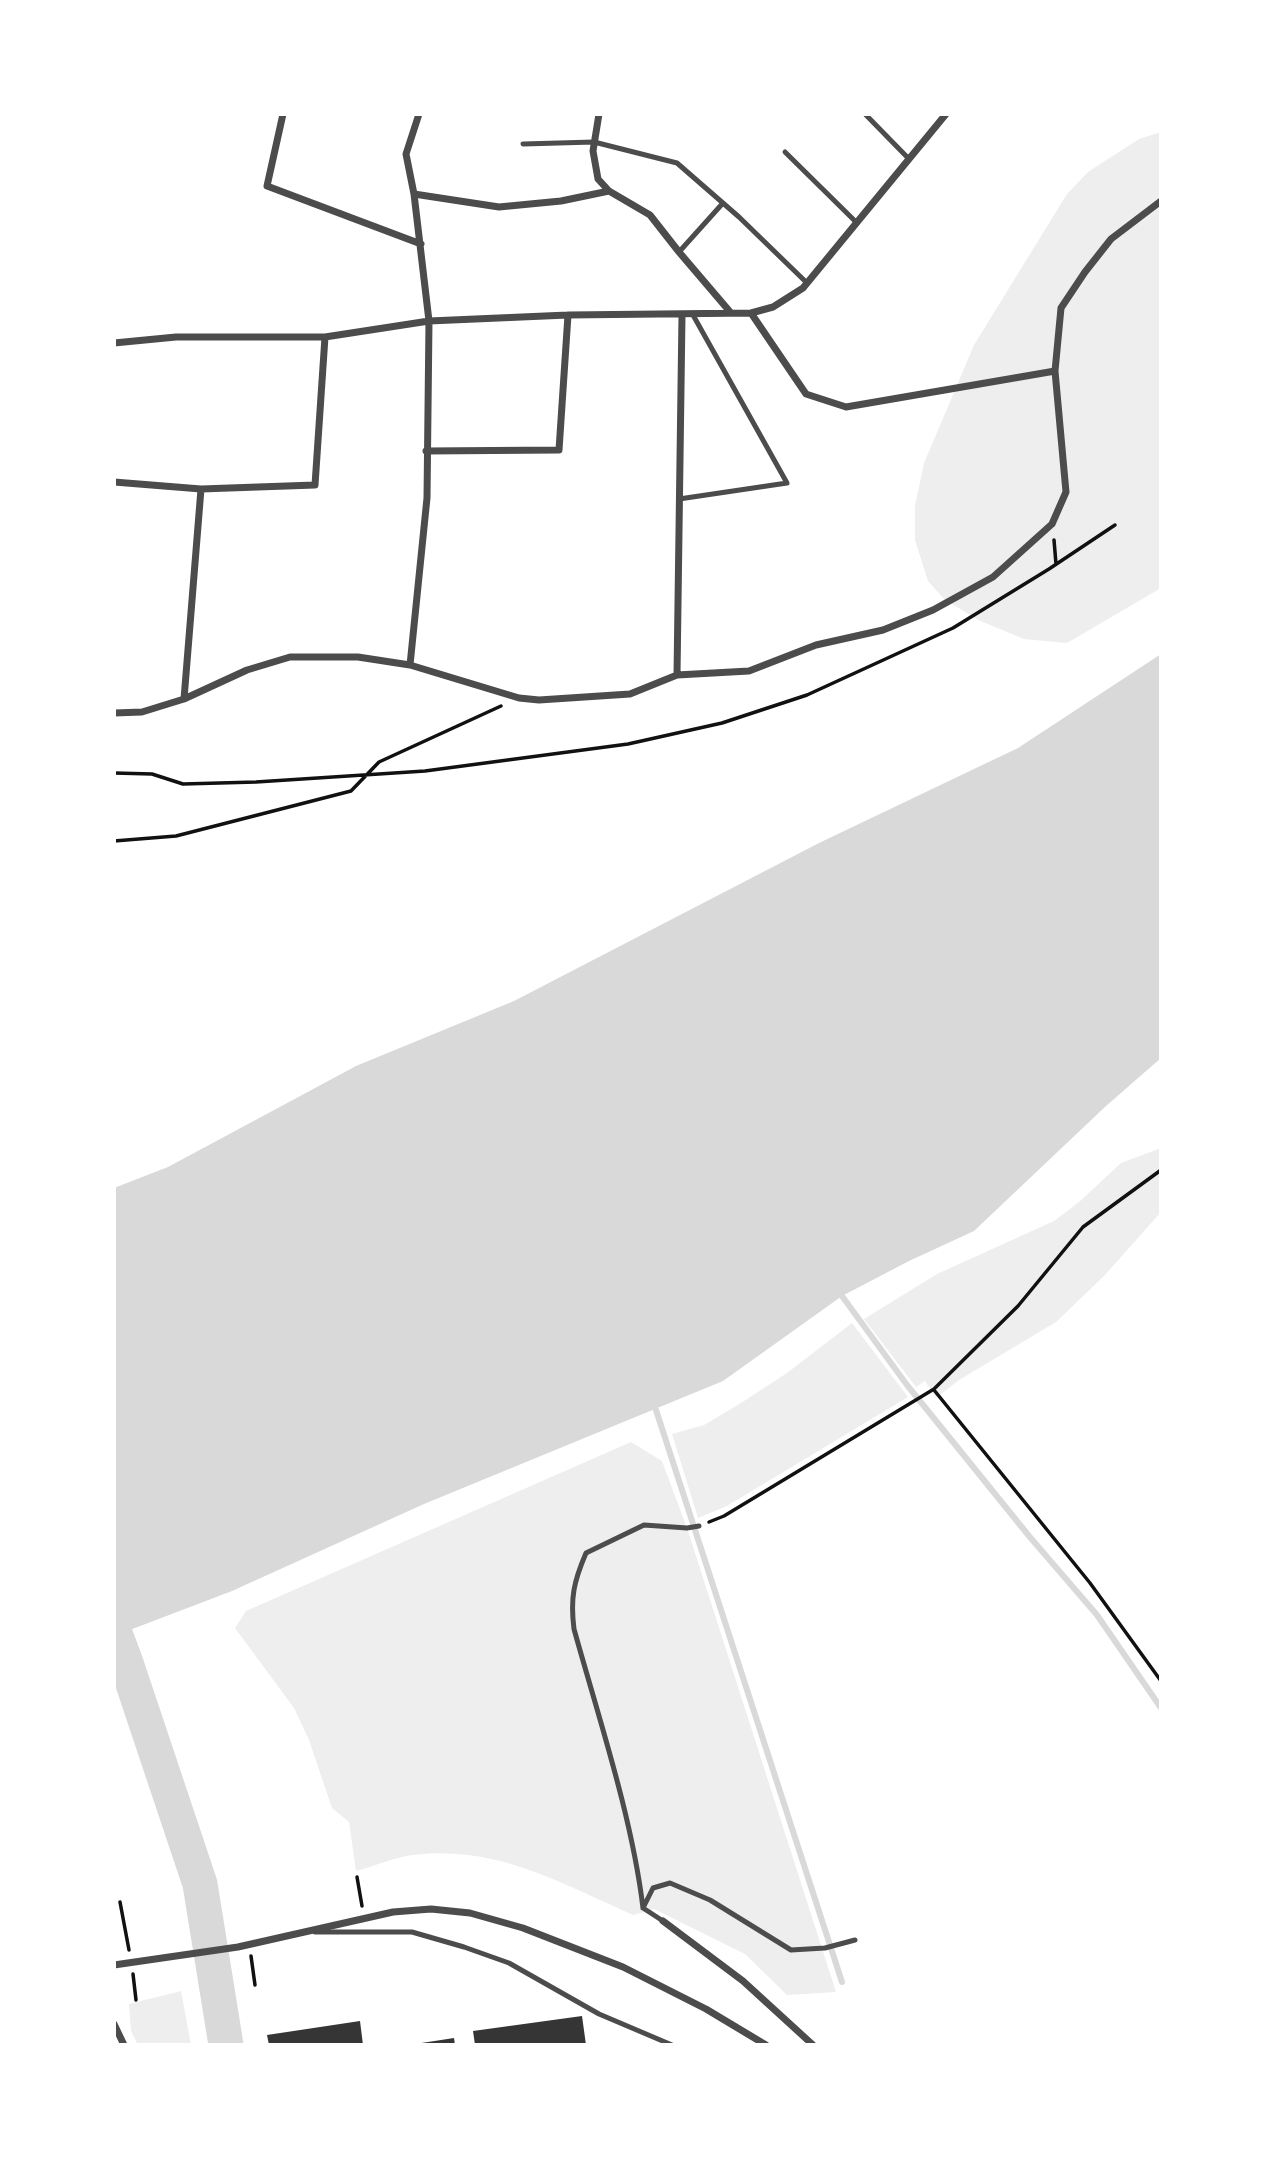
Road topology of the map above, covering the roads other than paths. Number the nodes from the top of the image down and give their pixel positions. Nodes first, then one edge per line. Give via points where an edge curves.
1 (283, 114) edge
2 (419, 114) edge
3 (599, 114) edge
4 (865, 114) edge
5 (946, 114) edge
6 (594, 142) junction
7 (523, 144) dead end
8 (785, 152) dead end
9 (909, 159) junction
10 (609, 191) junction
11 (414, 194) junction
12 (1161, 201) edge
13 (723, 203) junction
14 (857, 223) junction
15 (421, 244) junction
16 (679, 253) junction
17 (807, 283) junction
18 (731, 313) junction
19 (751, 313) junction
20 (568, 315) junction
21 (693, 315) junction
22 (681, 316) junction
23 (429, 321) junction
24 (325, 337) junction
25 (114, 342) edge
26 (1055, 372) junction
27 (426, 451) junction
28 (114, 482) edge
29 (201, 489) junction
30 (679, 499) junction
31 (410, 665) junction
32 (677, 675) junction
33 (184, 699) junction
34 (114, 713) edge
35 (699, 1526) road end
36 (643, 1908) junction
37 (663, 1921) joint
38 (300, 1932) junction
39 (855, 1940) dead end
40 (114, 1965) edge
41 (114, 2024) edge
42 (124, 2045) edge
43 (673, 2045) edge
44 (766, 2045) edge
45 (813, 2045) edge

1 - 15 street via 267,186
2 - 11 street via 406,155
3 - 6 street
4 - 9 lane
5 - 9 street
6 - 7 lane
6 - 10 street via 598,179
6 - 13 lane via 677,163
8 - 14 lane
9 - 14 street
10 - 11 street via 499,207
10 - 16 street via 650,215
11 - 15 street
12 - 26 street via 1111,239 1061,308
13 - 16 lane
13 - 17 lane
14 - 17 street
15 - 23 street
16 - 18 street
17 - 19 street via 773,307
18 - 19 street
18 - 21 street
19 - 26 street via 806,394 846,407
20 - 22 street
20 - 23 street
20 - 27 street via 559,450
21 - 22 street
21 - 30 lane via 787,483
22 - 30 street
23 - 24 street
23 - 27 street
24 - 25 street via 176,337
24 - 29 street via 315,485
26 - 32 street via 1066,492 1052,524 993,577 933,610 883,630 816,645 749,671
27 - 31 street via 427,498
28 - 29 street
29 - 33 street
30 - 32 street
31 - 32 street via 539,700 630,694
31 - 33 street via 358,657 290,657 247,670
33 - 34 street via 142,712
35 - 36 lane via 644,1525 586,1553 571,1602 574,1629 631,1839
36 - 37 lane
36 - 39 lane via 653,1888 670,1883 710,1900 791,1950
37 - 45 street via 743,1981
38 - 40 street via 238,1947
38 - 43 lane via 412,1932 452,1943 509,1963 599,2014
38 - 44 street via 393,1912 470,1913 623,1967
41 - 42 street

